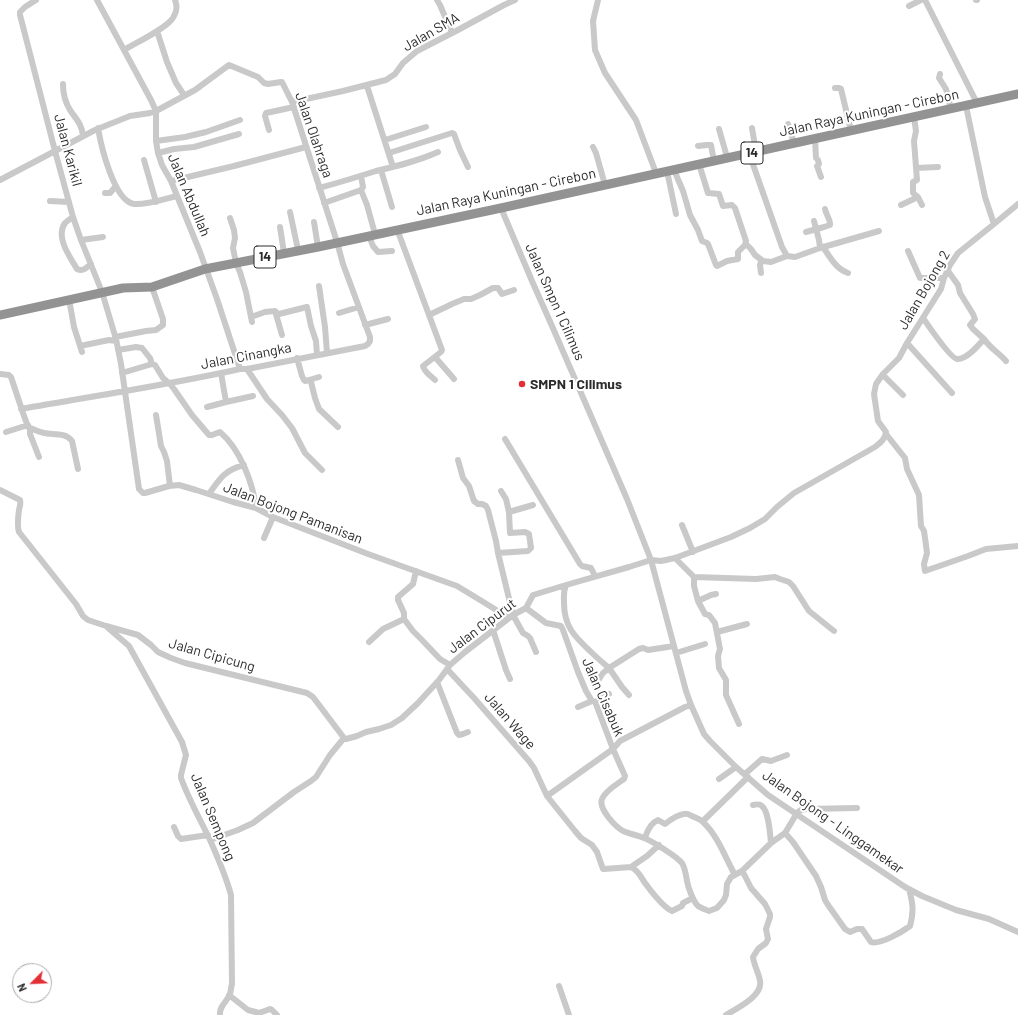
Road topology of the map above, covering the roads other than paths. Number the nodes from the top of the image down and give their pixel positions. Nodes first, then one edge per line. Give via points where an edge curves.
1 (23, 0) edge
2 (36, 0) edge
3 (98, 0) edge
4 (176, 0) edge
5 (437, 0) edge
6 (515, 0) edge
7 (598, 0) edge
8 (921, 0) edge
9 (925, 0) edge
10 (909, 6) dead end
11 (25, 7) junction
12 (157, 31) junction
13 (452, 33) junction
14 (124, 50) junction
15 (940, 74) dead end
16 (63, 84) dead end
17 (367, 86) junction
18 (835, 88) dead end
19 (1018, 94) edge
20 (184, 95) junction
21 (977, 103) junction
22 (293, 104) junction
23 (966, 106) junction
24 (951, 109) junction
25 (156, 111) junction
26 (914, 117) junction
27 (240, 120) dead end
28 (788, 124) dead end
29 (426, 127) dead end
30 (98, 128) junction
31 (752, 128) dead end
32 (719, 129) dead end
33 (268, 130) dead end
34 (851, 131) junction
35 (239, 134) dead end
36 (83, 136) junction
37 (815, 138) junction
38 (385, 140) junction
39 (156, 141) junction
40 (794, 143) junction
41 (698, 146) dead end
42 (306, 147) junction
43 (593, 147) dead end
44 (55, 151) junction
45 (438, 152) dead end
46 (753, 152) junction
47 (158, 153) junction
48 (389, 153) junction
49 (727, 157) junction
50 (144, 160) dead end
51 (714, 161) junction
52 (699, 164) junction
53 (393, 167) junction
54 (468, 167) dead end
55 (938, 167) dead end
56 (916, 168) junction
57 (381, 170) junction
58 (671, 170) junction
59 (656, 173) junction
60 (361, 176) junction
61 (821, 177) dead end
62 (0, 180) edge
63 (171, 181) junction
64 (605, 185) junction
65 (116, 186) junction
66 (319, 188) junction
67 (361, 190) junction
68 (105, 193) dead end
69 (177, 196) junction
70 (918, 198) junction
71 (50, 202) dead end
72 (69, 202) junction
73 (156, 202) junction
74 (324, 203) junction
75 (1018, 204) edge
76 (901, 205) dead end
77 (922, 205) dead end
78 (392, 207) dead end
79 (501, 208) junction
80 (825, 210) dead end
81 (290, 212) dead end
82 (676, 214) dead end
83 (73, 217) junction
84 (230, 218) dead end
85 (814, 221) dead end
86 (314, 222) dead end
87 (994, 224) junction
88 (280, 227) dead end
89 (397, 229) junction
90 (817, 229) junction
91 (879, 231) dead end
92 (806, 232) dead end
93 (372, 235) junction
94 (103, 237) dead end
95 (81, 240) junction
96 (337, 242) junction
97 (746, 244) junction
98 (318, 247) junction
99 (822, 248) junction
100 (298, 250) junction
101 (392, 251) dead end
102 (908, 251) dead end
103 (284, 253) junction
104 (787, 256) junction
105 (763, 261) junction
106 (236, 263) junction
107 (91, 264) junction
108 (205, 269) junction
109 (948, 270) junction
110 (761, 273) dead end
111 (848, 274) dead end
112 (944, 278) junction
113 (319, 286) dead end
114 (152, 287) junction
115 (514, 290) dead end
116 (102, 292) junction
117 (69, 299) junction
118 (358, 307) junction
119 (275, 311) junction
120 (339, 313) dead end
121 (0, 315) edge
122 (428, 315) junction
123 (923, 318) junction
124 (388, 319) dead end
125 (365, 325) junction
126 (282, 335) dead end
127 (116, 339) junction
128 (984, 339) junction
129 (907, 343) junction
130 (118, 350) junction
131 (327, 353) junction
132 (317, 355) junction
133 (435, 357) junction
134 (297, 358) junction
135 (1006, 361) dead end
136 (152, 364) junction
137 (243, 369) junction
138 (122, 373) junction
139 (221, 373) junction
140 (0, 374) edge
141 (884, 374) junction
142 (319, 377) dead end
143 (454, 379) dead end
144 (310, 380) junction
145 (435, 380) dead end
146 (170, 384) junction
147 (124, 391) junction
148 (952, 393) dead end
149 (903, 395) dead end
150 (253, 396) dead end
151 (226, 402) junction
152 (207, 407) dead end
153 (22, 409) junction
154 (156, 415) dead end
155 (29, 426) junction
156 (338, 427) dead end
157 (6, 432) dead end
158 (886, 434) junction
159 (505, 439) dead end
160 (39, 457) dead end
161 (458, 460) dead end
162 (244, 465) junction
163 (78, 469) dead end
164 (322, 470) dead end
165 (170, 486) junction
166 (0, 490) edge
167 (501, 491) dead end
168 (209, 494) junction
169 (533, 505) dead end
170 (256, 508) junction
171 (509, 512) junction
172 (273, 517) junction
173 (682, 525) dead end
174 (264, 538) dead end
175 (1018, 546) edge
176 (693, 552) junction
177 (498, 553) junction
178 (675, 558) junction
179 (651, 560) junction
180 (416, 571) junction
181 (595, 576) junction
182 (694, 577) junction
183 (566, 585) junction
184 (716, 594) dead end
185 (698, 601) junction
186 (526, 608) junction
187 (511, 616) junction
188 (404, 619) junction
189 (747, 624) dead end
190 (108, 628) junction
191 (493, 630) junction
192 (834, 631) dead end
193 (717, 632) junction
194 (369, 642) dead end
195 (705, 644) dead end
196 (675, 649) junction
197 (536, 652) dead end
198 (448, 667) junction
199 (609, 668) junction
200 (510, 679) dead end
201 (437, 682) junction
202 (596, 684) dead end
203 (609, 694) dead end
204 (629, 695) dead end
205 (593, 701) junction
206 (691, 705) junction
207 (578, 707) dead end
208 (739, 724) dead end
209 (468, 732) dead end
210 (344, 738) junction
211 (613, 749) junction
212 (787, 756) dead end
213 (736, 767) junction
214 (747, 775) junction
215 (719, 779) dead end
216 (547, 796) junction
217 (753, 805) dead end
218 (857, 808) dead end
219 (797, 813) junction
220 (703, 821) junction
221 (174, 828) dead end
222 (785, 833) junction
223 (209, 837) junction
224 (645, 838) junction
225 (771, 843) junction
226 (659, 845) junction
227 (631, 867) junction
228 (742, 871) junction
229 (735, 874) junction
230 (909, 889) junction
231 (693, 898) junction
232 (1018, 932) edge
233 (559, 986) dead end
234 (229, 995) junction
235 (260, 1014) edge
236 (220, 1015) edge
237 (277, 1015) edge
238 (569, 1015) edge
239 (726, 1015) edge

1 - 11 street
2 - 11 street
3 - 14 street, Jalan Abdullah
4 - 12 street via 175,15 168,24
5 - 13 street
6 - 13 street, Jalan SMA
7 - 59 street via 593,21 595,50 605,73 636,120
8 - 10 street
9 - 21 street
11 - 44 street, Jalan Karikil via 20,15
12 - 14 street
12 - 20 street via 167,62
13 - 17 street, Jalan SMA via 417,51 386,80
14 - 25 street, Jalan Abdullah
15 - 24 street
16 - 36 street via 63,94 82,127
17 - 22 street, Jalan SMA
17 - 38 street
18 - 34 street via 840,89
19 - 21 highway, Jalan Raya Kuningan - Cirebon / 14
20 - 22 street, Jalan Olahraga via 229,66 258,77 268,84 282,82
20 - 25 street, Jalan Olahraga
21 - 23 highway, Jalan Raya Kuningan - Cirebon / 14
22 - 33 street, Jalan SMA via 266,113
22 - 42 street, Jalan Olahraga
23 - 24 highway, Jalan Raya Kuningan - Cirebon / 14
23 - 87 street via 985,197
24 - 26 highway, Jalan Raya Kuningan - Cirebon / 14
25 - 30 street, Jalan Olahraga via 130,116
25 - 39 street, Jalan Abdullah
26 - 34 highway, Jalan Raya Kuningan - Cirebon / 14
26 - 56 street
27 - 39 street via 185,138
28 - 40 street
29 - 38 street
30 - 36 street, Jalan Olahraga
30 - 65 street via 105,161
31 - 46 street
32 - 49 street
34 - 37 highway, Jalan Raya Kuningan - Cirebon / 14
35 - 47 street via 194,147
36 - 44 street, Jalan Olahraga
37 - 40 highway, Jalan Raya Kuningan - Cirebon / 14
37 - 61 street via 817,166
38 - 48 street
39 - 47 street, Jalan Abdullah
40 - 46 highway, Jalan Raya Kuningan - Cirebon / 14
41 - 51 street via 711,145
42 - 63 street
42 - 66 street, Jalan Olahraga
43 - 64 street
44 - 62 street, Jalan Olahraga
44 - 72 street, Jalan Karikil
45 - 53 street
46 - 49 highway, Jalan Raya Kuningan - Cirebon / 14
46 - 104 street
47 - 63 street, Jalan Abdullah
48 - 53 street
48 - 54 street via 452,133
49 - 51 highway, Jalan Raya Kuningan - Cirebon / 14
50 - 73 street
51 - 52 highway, Jalan Raya Kuningan - Cirebon / 14
52 - 58 highway, Jalan Raya Kuningan - Cirebon / 14
52 - 97 street via 708,193 719,194 723,206 732,205 735,208
53 - 57 street
55 - 56 street
56 - 70 street via 914,193
57 - 60 street
57 - 78 street
58 - 59 highway, Jalan Raya Kuningan - Cirebon / 14
58 - 82 street
58 - 97 street via 683,191 702,241 708,244 716,266 738,259 738,252
59 - 64 highway, Jalan Raya Kuningan - Cirebon / 14
60 - 66 street
60 - 67 street
63 - 69 street, Jalan Abdullah
64 - 79 highway, Jalan Raya Kuningan - Cirebon / 14
65 - 68 street via 110,193
65 - 73 street via 127,201 133,204
66 - 74 street, Jalan Olahraga
67 - 74 street
67 - 93 street via 367,205
69 - 73 street
69 - 108 street, Jalan Abdullah
70 - 76 street
70 - 77 street
71 - 72 street
72 - 83 street, Jalan Karikil
74 - 96 street, Jalan Olahraga
75 - 87 street, Jalan Bojong 2
79 - 89 highway, Jalan Raya Kuningan - Cirebon / 14
79 - 179 street, Jalan Smpn 1 Cilimus
80 - 90 street via 831,221 830,225
81 - 100 street
83 - 95 street, Jalan Karikil
83 - 107 street via 62,229 63,245 77,269 84,270
84 - 106 street via 234,230
85 - 90 street
86 - 98 street
87 - 109 street, Jalan Bojong 2 via 958,253
88 - 103 street
89 - 93 highway, Jalan Raya Kuningan - Cirebon / 14
89 - 122 street
90 - 92 street
90 - 99 street
91 - 99 street
93 - 96 highway, Jalan Raya Kuningan - Cirebon / 14
93 - 101 street via 373,246 377,250
94 - 95 street
95 - 107 street, Jalan Karikil
96 - 98 highway, Jalan Raya Kuningan - Cirebon / 14
96 - 118 street, Jalan Cinangka
97 - 105 street
98 - 100 highway, Jalan Raya Kuningan - Cirebon / 14
99 - 104 street via 796,257
99 - 111 street via 838,267
100 - 103 highway, Jalan Raya Kuningan - Cirebon / 14
102 - 112 street via 920,278
103 - 106 highway, Jalan Raya Kuningan - Cirebon / 14
104 - 105 street via 771,262
105 - 110 street via 760,265
106 - 108 highway, Jalan Raya Kuningan - Cirebon / 14
106 - 119 street via 246,292 251,319 265,312
107 - 116 street, Jalan Karikil
108 - 114 highway, Jalan Raya Kuningan - Cirebon / 14
108 - 137 street, Jalan Abdullah
109 - 112 street, Jalan Bojong 2
109 - 128 street via 975,319 970,325
112 - 123 street, Jalan Bojong 2 via 941,289
113 - 131 street
114 - 116 highway, Jalan Raya Kuningan - Cirebon / 14
114 - 127 street via 163,325 156,330
115 - 122 street via 502,294 498,288 493,288
116 - 117 highway, Jalan Raya Kuningan - Cirebon / 14
116 - 127 street, Jalan Bojong Pamanisan
117 - 121 highway, Jalan Raya Kuningan - Cirebon / 14
117 - 127 street via 81,349
118 - 120 street
118 - 125 street, Jalan Cinangka
119 - 126 street
119 - 132 street via 279,314 307,307
122 - 133 street via 442,349
123 - 128 street via 954,358 959,359 975,350
123 - 129 street, Jalan Bojong 2
124 - 125 street
125 - 131 street, Jalan Cinangka via 370,337 368,344
127 - 130 street, Jalan Bojong Pamanisan
128 - 135 street via 988,346
129 - 141 street, Jalan Bojong 2 via 896,362
129 - 148 street
130 - 136 street via 142,348
130 - 138 street, Jalan Bojong Pamanisan
131 - 132 street, Jalan Cinangka
132 - 134 street, Jalan Cinangka
133 - 143 street
133 - 145 street via 423,366
134 - 137 street, Jalan Cinangka
134 - 144 street via 302,378 305,381
136 - 138 street
136 - 146 street
137 - 139 street, Jalan Cinangka
137 - 164 street, Jalan Abdullah via 292,428 305,453
138 - 147 street, Jalan Bojong Pamanisan
139 - 146 street, Jalan Cinangka
139 - 151 street
140 - 153 street via 11,377
141 - 149 street
141 - 158 street, Jalan Bojong 2 via 876,384 874,394 878,421
142 - 144 street
144 - 156 street via 319,409
146 - 147 street, Jalan Cinangka
146 - 162 street via 209,435 218,432 222,434
147 - 153 street, Jalan Cinangka
147 - 165 street, Jalan Bojong Pamanisan via 139,490 145,493
150 - 151 street
151 - 152 street
153 - 155 street
154 - 165 street
155 - 157 street
155 - 160 street
155 - 163 street via 42,433 66,435 70,438
158 - 175 street, Jalan Bojong 2 via 905,458 907,469 919,495 921,526 926,545 926,571 986,549
158 - 176 street via 882,442 875,447 797,491 765,520
159 - 181 street via 580,564 591,568
161 - 177 street via 474,501 486,506 488,510
162 - 168 street via 221,477
162 - 170 street
165 - 168 street, Jalan Bojong Pamanisan via 179,485
166 - 190 street, Jalan Cipicung via 20,500 18,530 21,536 83,616
167 - 171 street
168 - 170 street, Jalan Bojong Pamanisan
169 - 171 street
170 - 172 street, Jalan Bojong Pamanisan
171 - 177 street via 510,533 529,534 531,548 528,551
172 - 174 street
172 - 180 street, Jalan Bojong Pamanisan
173 - 176 street
176 - 178 street
177 - 187 street
178 - 179 street
178 - 182 street
179 - 181 street, Jalan Cipurut
179 - 196 street, Jalan Bojong - Linggamekar
180 - 187 street, Jalan Bojong Pamanisan via 456,586
180 - 188 street via 413,584 398,597
181 - 183 street, Jalan Cipurut
182 - 185 street
182 - 192 street via 775,577 788,582 809,611
183 - 186 street, Jalan Cipurut via 533,596
183 - 199 street via 563,592 564,611 574,636
184 - 185 street
185 - 193 street via 705,614 714,621
186 - 187 street, Jalan Cipurut
186 - 205 street, Jalan Cisabuk via 546,623 561,626 586,691
187 - 191 street, Jalan Cipurut
187 - 197 street via 523,633 530,638
188 - 194 street via 384,629
188 - 198 street, Jalan Wage
189 - 193 street
190 - 210 street, Jalan Cipicung via 138,635 158,652 171,658 307,693 313,697
190 - 223 street, Jalan Sempong via 129,646 186,750 181,778
191 - 198 street, Jalan Cipurut
191 - 200 street
193 - 208 street via 720,649 719,668 726,680 726,695
195 - 196 street
196 - 199 street via 639,649
196 - 206 street, Jalan Bojong - Linggamekar
198 - 201 street, Jalan Cipurut
198 - 216 street, Jalan Wage via 529,761
199 - 202 street
199 - 204 street
201 - 209 street via 457,733 459,735
201 - 210 street, Jalan Cipurut via 418,704 391,725
203 - 205 street
205 - 207 street
205 - 211 street, Jalan Cisabuk
206 - 211 street via 620,740
206 - 213 street, Jalan Bojong - Linggamekar via 704,734
210 - 223 street via 311,781 253,823 238,830
211 - 216 street
211 - 224 street, Jalan Cisabuk via 625,778 608,790 602,805 616,826 629,834
212 - 214 street via 771,761 762,759
213 - 214 street, Jalan Bojong - Linggamekar
213 - 215 street
214 - 219 street, Jalan Bojong - Linggamekar via 768,795
214 - 220 street
216 - 227 street, Jalan Wage via 575,831 592,845 604,870
217 - 225 street via 762,806 767,814
218 - 219 street via 803,809
219 - 222 street
219 - 230 street, Jalan Bojong - Linggamekar
220 - 224 street via 685,814 665,824 658,820 650,826
220 - 229 street via 720,844
221 - 223 street via 181,839
222 - 225 street
222 - 230 street via 816,876 825,900 842,925 850,932 862,929 872,943 896,935 910,926 913,902
223 - 234 street, Jalan Sempong via 231,895 232,984
224 - 226 street, Jalan Cisabuk
225 - 228 street
226 - 227 street
226 - 231 street, Jalan Cisabuk via 682,863
227 - 231 street via 669,910 679,908
228 - 229 street
228 - 239 street via 751,888 769,911 766,929 768,939 752,957 761,983 757,994
229 - 231 street, Jalan Cisabuk via 728,881 725,898 717,908 707,911 698,906
230 - 232 street, Jalan Bojong - Linggamekar via 956,910 989,919
233 - 238 street
234 - 235 street via 248,1010
234 - 236 street, Jalan Sempong via 221,1007
235 - 237 street via 270,1009

